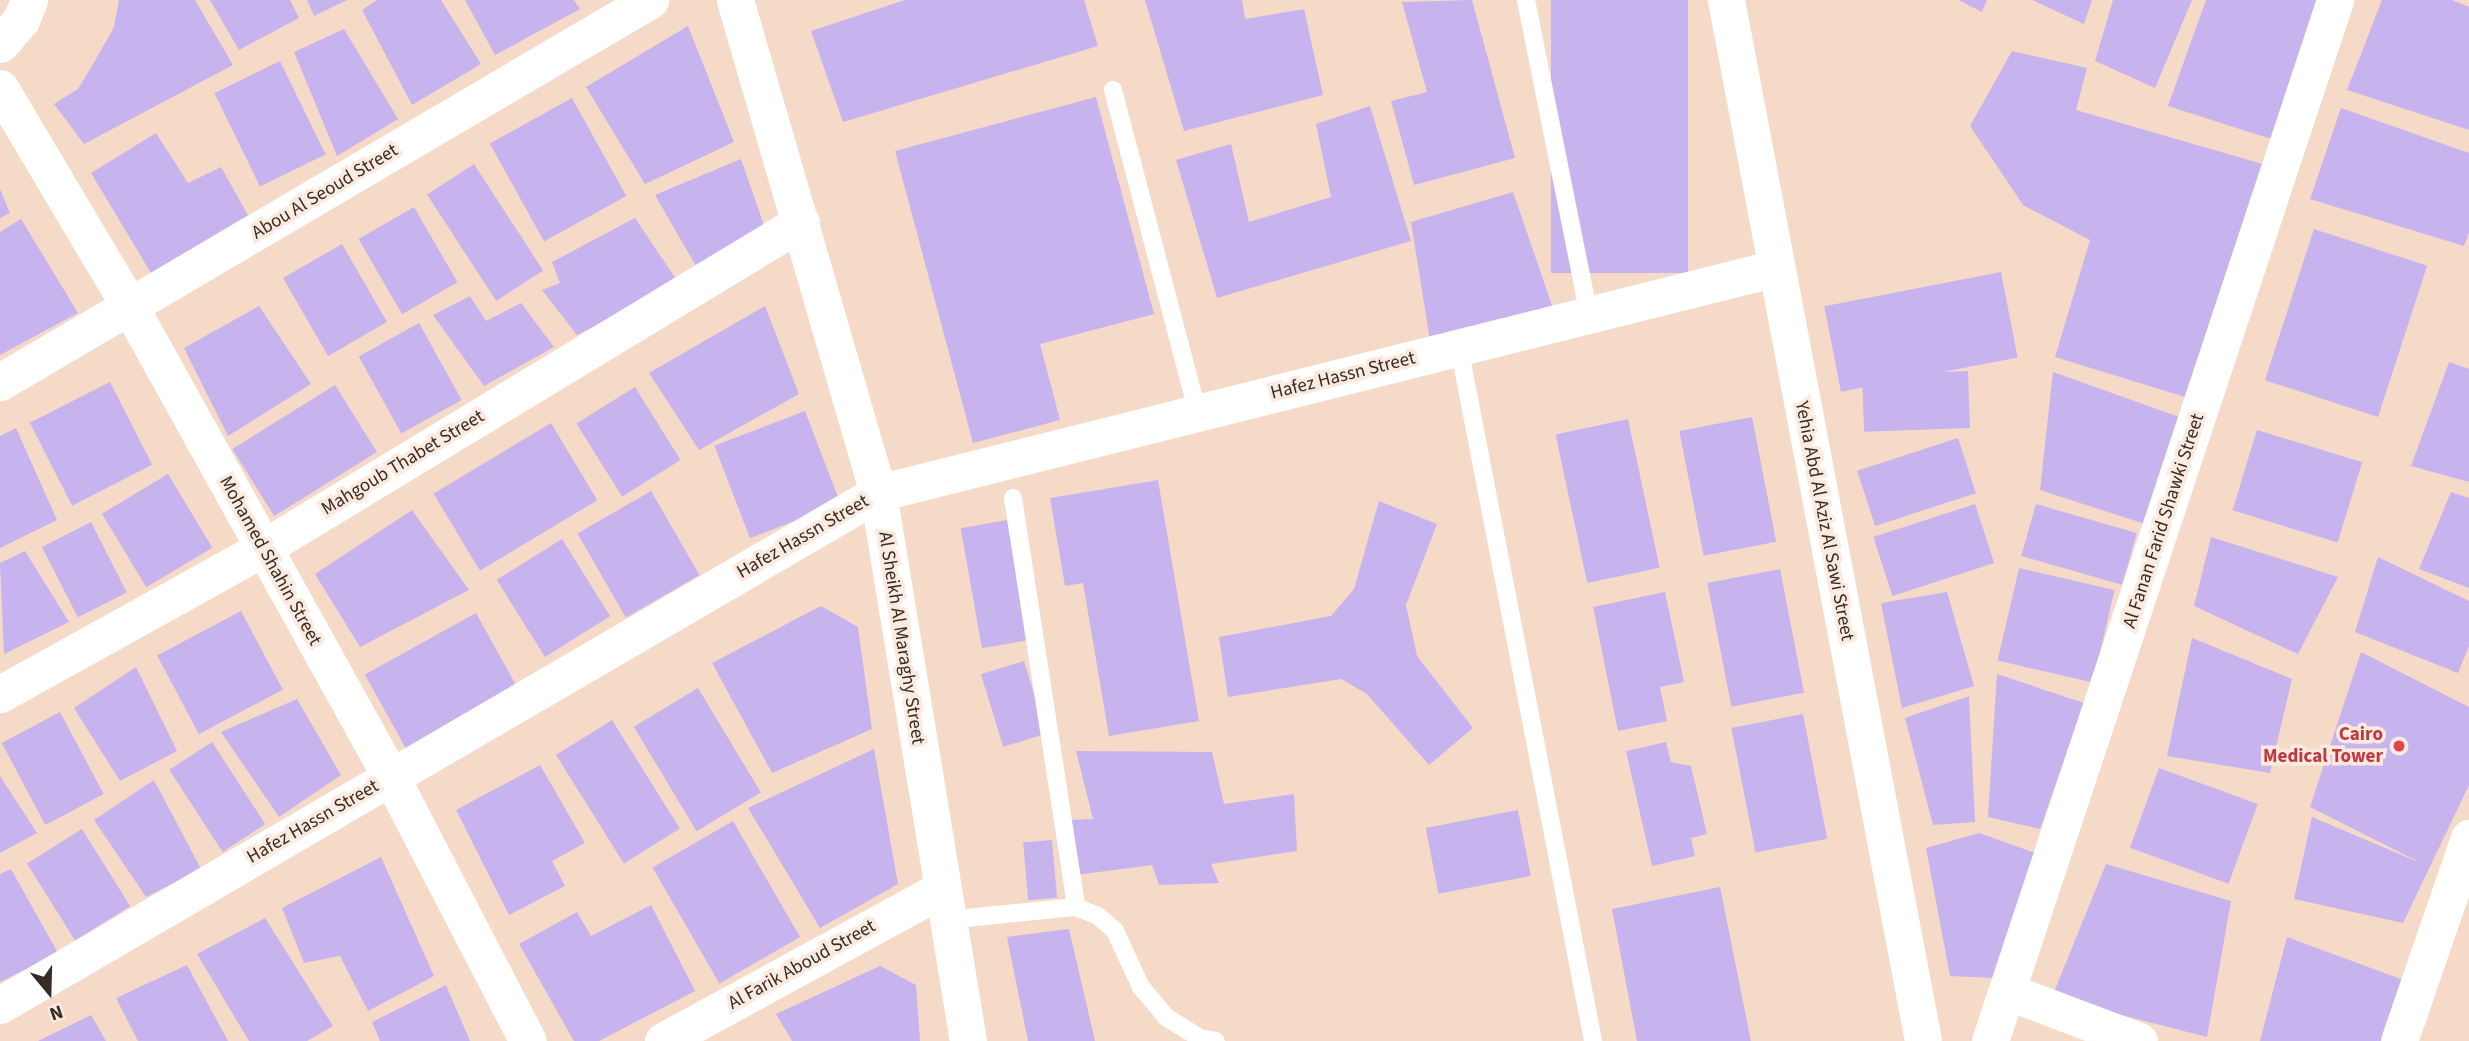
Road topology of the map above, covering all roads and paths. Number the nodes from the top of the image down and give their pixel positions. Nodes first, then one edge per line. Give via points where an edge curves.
1 (29, 0) edge
2 (650, 0) edge
3 (735, 0) edge
4 (1526, 0) edge
5 (1726, 0) edge
6 (2335, 0) edge
7 (0, 44) edge
8 (0, 88) edge
9 (1113, 90) dead end
10 (801, 222) junction
11 (1776, 268) junction
12 (130, 307) junction
13 (1589, 315) junction
14 (1460, 347) junction
15 (0, 382) edge
16 (1198, 413) junction
17 (878, 493) junction
18 (1013, 498) dead end
19 (263, 548) junction
20 (0, 694) edge
21 (391, 776) junction
22 (2469, 838) edge
23 (944, 904) junction
24 (1076, 906) junction
25 (2009, 992) junction
26 (0, 1004) edge
27 (528, 1041) edge
28 (663, 1041) edge
29 (968, 1041) edge
30 (1216, 1041) edge
31 (1593, 1041) edge
32 (1923, 1041) edge
33 (1990, 1041) edge
34 (2140, 1041) edge
35 (2399, 1041) edge

1 - 7 street via 21,20
2 - 12 street, Abou Al Seoud Street
3 - 10 street, Al Sheikh Al Maraghy Street
4 - 13 lane
5 - 11 street, Yehia Abd Al Aziz Al Sawi Street
6 - 25 street, Al Fanan Farid Shawki Street
8 - 12 street, Mohamed Shahin Street
9 - 16 lane
10 - 17 street, Al Sheikh Al Maraghy Street
10 - 19 street, Mahgoub Thabet Street
11 - 13 street, Hafez Hassn Street
11 - 32 street, Yehia Abd Al Aziz Al Sawi Street
12 - 15 street, Abou Al Seoud Street
12 - 19 street, Mohamed Shahin Street
13 - 14 street, Hafez Hassn Street
14 - 16 street, Hafez Hassn Street
14 - 31 lane
16 - 17 street, Hafez Hassn Street
17 - 21 street, Hafez Hassn Street
17 - 23 street, Al Sheikh Al Maraghy Street
18 - 24 lane
19 - 20 street, Mahgoub Thabet Street
19 - 21 street, Mohamed Shahin Street
21 - 26 street, Hafez Hassn Street
21 - 27 street, Mohamed Shahin Street
22 - 35 street
23 - 24 lane
23 - 28 street, Al Farik Aboud Street
23 - 29 street, Al Sheikh Al Maraghy Street
24 - 30 lane via 1115,931 1141,988 1166,1017 1199,1038
25 - 33 street, Al Fanan Farid Shawki Street
25 - 34 street

